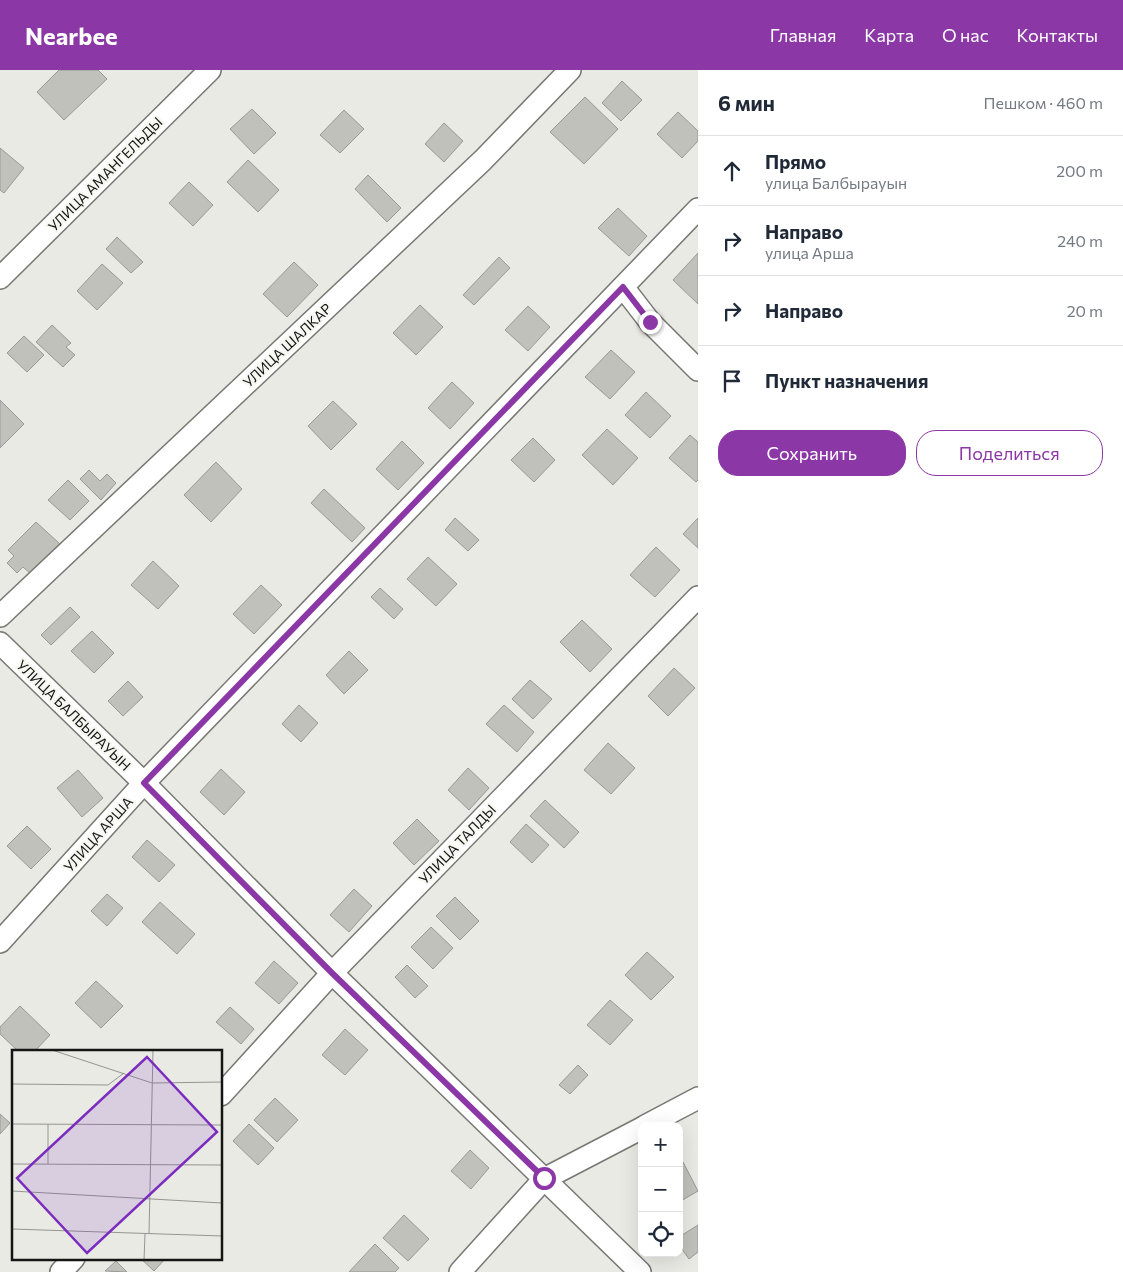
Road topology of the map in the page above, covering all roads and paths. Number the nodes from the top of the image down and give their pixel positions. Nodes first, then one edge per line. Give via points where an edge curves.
1 (210, 70) edge
2 (570, 70) edge
3 (698, 209) edge
4 (0, 278) edge
5 (623, 287) junction
6 (698, 370) edge
7 (698, 597) edge
8 (0, 616) edge
9 (0, 643) edge
10 (144, 783) junction
11 (0, 942) edge
12 (332, 973) junction
13 (222, 1095) edge
14 (698, 1098) edge
15 (653, 1122) edge
16 (638, 1130) edge
17 (544, 1178) junction
18 (72, 1260) edge
19 (61, 1272) edge
20 (460, 1272) edge
21 (640, 1272) edge

1 - 4 street, УЛИЦА АМАНГЕЛЬДЫ
2 - 8 street, УЛИЦА ШАЛКАР via 483,160
3 - 5 street, УЛИЦА АРША
5 - 6 street via 650,322
5 - 10 street, УЛИЦА АРША
7 - 12 street, УЛИЦА ТАЛДЫ
9 - 10 street, УЛИЦА БАЛБЫРАУЫН
10 - 11 street, УЛИЦА АРША
10 - 12 street, УЛИЦА БАЛБЫРАУЫН
12 - 13 street, УЛИЦА ТАЛДЫ
12 - 17 street, УЛИЦА БАЛБЫРАУЫН
14 - 15 street
16 - 17 street
17 - 20 street
17 - 21 street, УЛИЦА БАЛБЫРАУЫН
18 - 19 street

